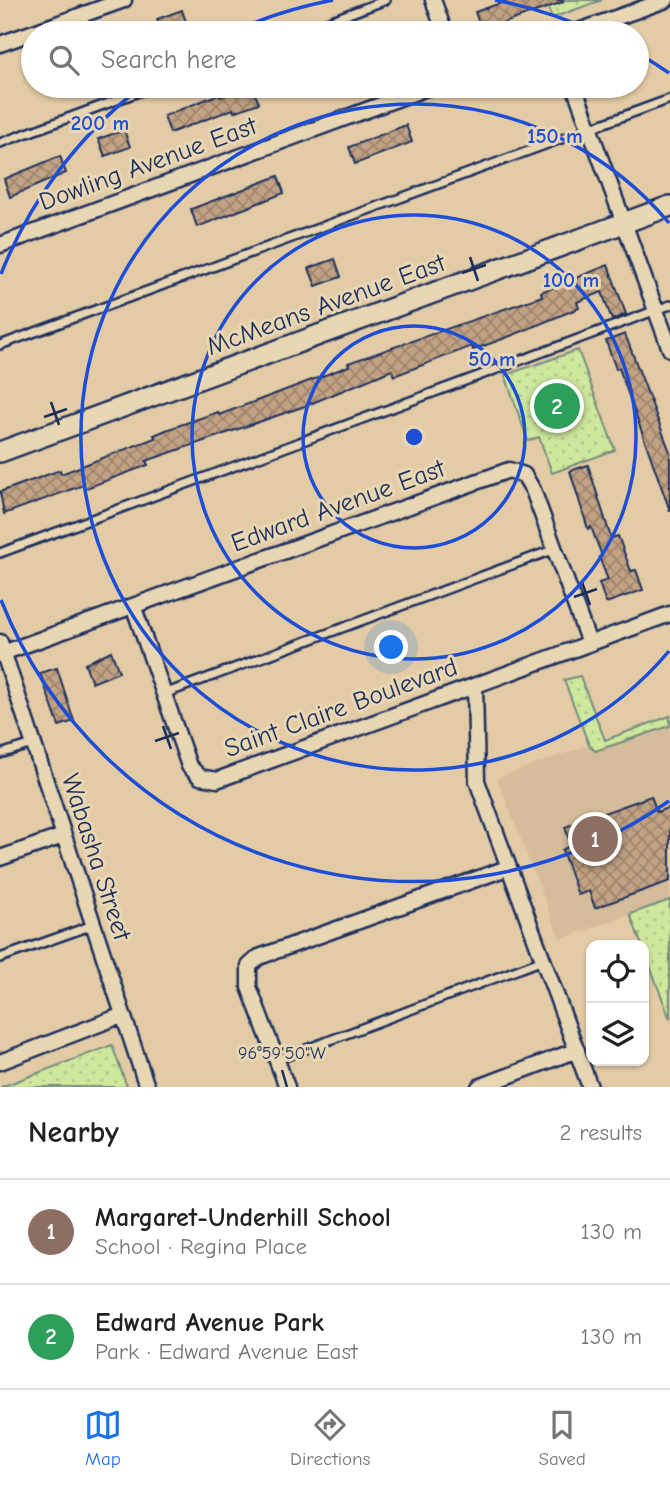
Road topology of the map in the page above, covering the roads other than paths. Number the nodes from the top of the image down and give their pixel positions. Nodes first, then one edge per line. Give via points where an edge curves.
1 (124, 0) edge
2 (386, 0) edge
3 (433, 0) edge
4 (666, 0) edge
5 (65, 21) edge
6 (329, 21) edge
7 (441, 21) edge
8 (607, 21) edge
9 (21, 37) edge
10 (0, 44) edge
11 (122, 98) edge
12 (399, 98) edge
13 (579, 98) edge
14 (670, 99) edge
15 (590, 128) junction
16 (0, 143) edge
17 (670, 206) edge
18 (624, 224) junction
19 (0, 245) edge
20 (663, 308) edge
21 (0, 345) edge
22 (670, 349) edge
23 (0, 452) edge
24 (555, 549) junction
25 (0, 553) edge
26 (134, 608) junction
27 (670, 614) edge
28 (589, 643) junction
29 (1, 650) edge
30 (475, 686) junction
31 (164, 694) junction
32 (33, 744) junction
33 (0, 754) edge
34 (63, 836) junction
35 (0, 858) edge
36 (507, 868) junction
37 (93, 925) junction
38 (0, 958) edge
39 (543, 960) junction
40 (123, 1015) junction
41 (577, 1050) junction
42 (277, 1060) junction
43 (0, 1062) edge
44 (147, 1087) edge
45 (286, 1087) edge
46 (479, 1087) edge
47 (590, 1087) edge

1 - 5 street
2 - 6 lane
3 - 7 street
4 - 8 street
9 - 10 street
11 - 16 lane
12 - 19 street, Dowling Avenue East
13 - 15 street
14 - 15 lane
15 - 18 street
15 - 21 lane
17 - 18 street, McMeans Avenue East
18 - 20 street
18 - 23 street, McMeans Avenue East
20 - 22 street
20 - 25 lane
24 - 26 street, Edward Avenue East via 533,490 524,475 509,470
24 - 28 street, Edward Avenue East
24 - 31 lane
26 - 29 street, Edward Avenue East
26 - 31 street, Saint Claire Boulevard
27 - 28 street, Saint Claire Boulevard
28 - 30 street, Saint Claire Boulevard
29 - 32 street, Wabasha Street
30 - 31 street, Saint Claire Boulevard via 217,780 200,777 188,766
30 - 36 street via 478,781
32 - 33 lane
32 - 34 street, Wabasha Street
34 - 35 street
34 - 37 street, Wabasha Street
36 - 39 street
36 - 42 street via 259,957 249,966 249,987
37 - 38 lane
37 - 40 street, Wabasha Street
39 - 41 street
39 - 42 lane
40 - 43 street
40 - 44 street, Wabasha Street
41 - 46 street
41 - 47 street
42 - 45 street

